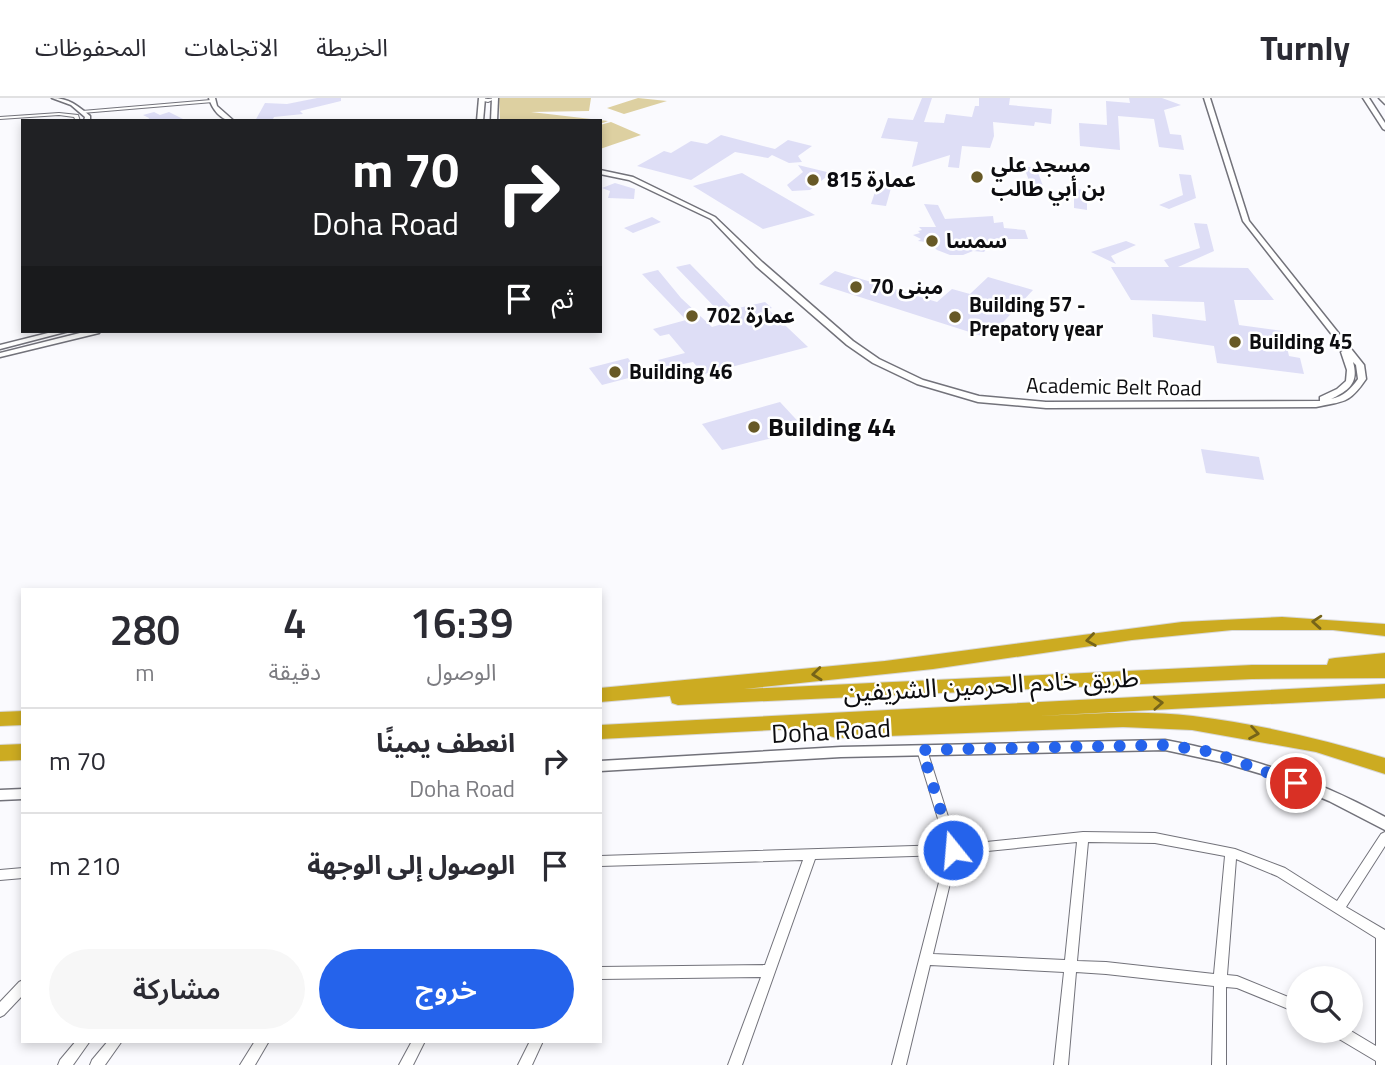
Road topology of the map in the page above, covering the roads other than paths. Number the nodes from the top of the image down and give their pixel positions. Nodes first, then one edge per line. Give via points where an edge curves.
1 (55, 98) edge
2 (156, 98) edge
3 (482, 98) edge
4 (495, 98) edge
5 (1201, 98) edge
6 (1208, 98) edge
7 (1366, 98) edge
8 (209, 99) edge
9 (155, 105) junction
10 (82, 112) junction
11 (0, 118) edge
12 (78, 119) edge
13 (80, 119) edge
14 (88, 119) edge
15 (222, 119) edge
16 (227, 119) edge
17 (480, 119) edge
18 (494, 119) edge
19 (1385, 128) edge
20 (602, 171) edge
21 (602, 171) edge
22 (51, 333) edge
23 (57, 333) edge
24 (88, 333) edge
25 (38, 338) junction
26 (0, 347) edge
27 (0, 355) edge
28 (1385, 630) edge
29 (1385, 659) edge
30 (1385, 671) edge
31 (1252, 672) junction
32 (1385, 691) edge
33 (602, 695) edge
34 (602, 700) edge
35 (21, 718) edge
36 (0, 719) edge
37 (623, 731) junction
38 (602, 732) edge
39 (922, 750) junction
40 (0, 752) edge
41 (21, 752) edge
42 (602, 766) edge
43 (1385, 766) edge
44 (21, 794) edge
45 (0, 795) edge
46 (1385, 824) edge
47 (1385, 837) edge
48 (1083, 838) junction
49 (953, 850) junction
50 (1231, 852) junction
51 (811, 854) junction
52 (602, 861) edge
53 (21, 873) edge
54 (0, 875) edge
55 (1339, 908) junction
56 (1383, 936) edge
57 (925, 959) junction
58 (1071, 967) junction
59 (769, 971) junction
60 (602, 972) edge
61 (1220, 980) junction
62 (21, 988) edge
63 (1286, 1002) edge
64 (0, 1011) edge
65 (82, 1043) edge
66 (114, 1043) edge
67 (262, 1043) edge
68 (418, 1043) edge
69 (536, 1043) edge
70 (1357, 1043) edge
71 (1384, 1061) edge
72 (65, 1065) edge
73 (97, 1065) edge
74 (247, 1065) edge
75 (406, 1065) edge
76 (525, 1065) edge
77 (735, 1065) edge
78 (899, 1065) edge
79 (1062, 1065) edge
80 (1220, 1065) edge

1 - 10 street
2 - 9 street
3 - 4 street
3 - 17 street
4 - 18 street
5 - 20 street, Academic Belt Road via 1239,217 1344,352 1353,370 1352,380 1343,390 1325,398 1292,401 1050,400 994,395 937,382 891,363 856,340 719,217 639,177
6 - 21 street, Academic Belt Road via 1246,221 1360,365 1359,386 1342,399 1297,405 1046,405 999,402 947,390 898,372 863,352 759,264 713,218 631,178
7 - 19 main road
8 - 9 street
8 - 15 street via 212,111
8 - 16 street
9 - 10 street
10 - 13 street
10 - 14 street
11 - 12 street via 65,114
22 - 25 street
23 - 25 street
24 - 27 street
25 - 26 street
28 -> 33 highway via 1296,621 1239,622 978,657
29 - 31 highway
30 - 31 highway, طريق خادم الحرمين الشريفين
31 - 34 highway, طريق خادم الحرمين الشريفين
37 -> 32 highway, طريق خادم الحرمين الشريفين
35 - 36 highway
37 - 38 highway, طريق خادم الحرمين الشريفين
37 -> 43 highway via 1178,722 1316,745
39 - 42 street, Doha Road
39 - 46 street, Doha Road via 1165,745 1253,765
39 - 49 street
40 - 41 highway
44 - 45 street
47 - 55 street
48 - 49 street
48 - 50 street via 1155,838
48 - 58 street
49 - 51 street
49 - 57 street
50 - 55 street via 1281,872
50 - 61 street
51 - 52 street
51 - 59 street
53 - 54 street
55 - 56 street
56 - 71 street
57 - 58 street
57 - 78 street
58 - 61 street
58 - 79 street
59 - 60 street
59 - 77 street
61 - 63 street
61 - 80 street
62 - 64 street
65 - 72 street
66 - 73 street
67 - 74 street
68 - 75 street
69 - 76 street
70 - 71 street

